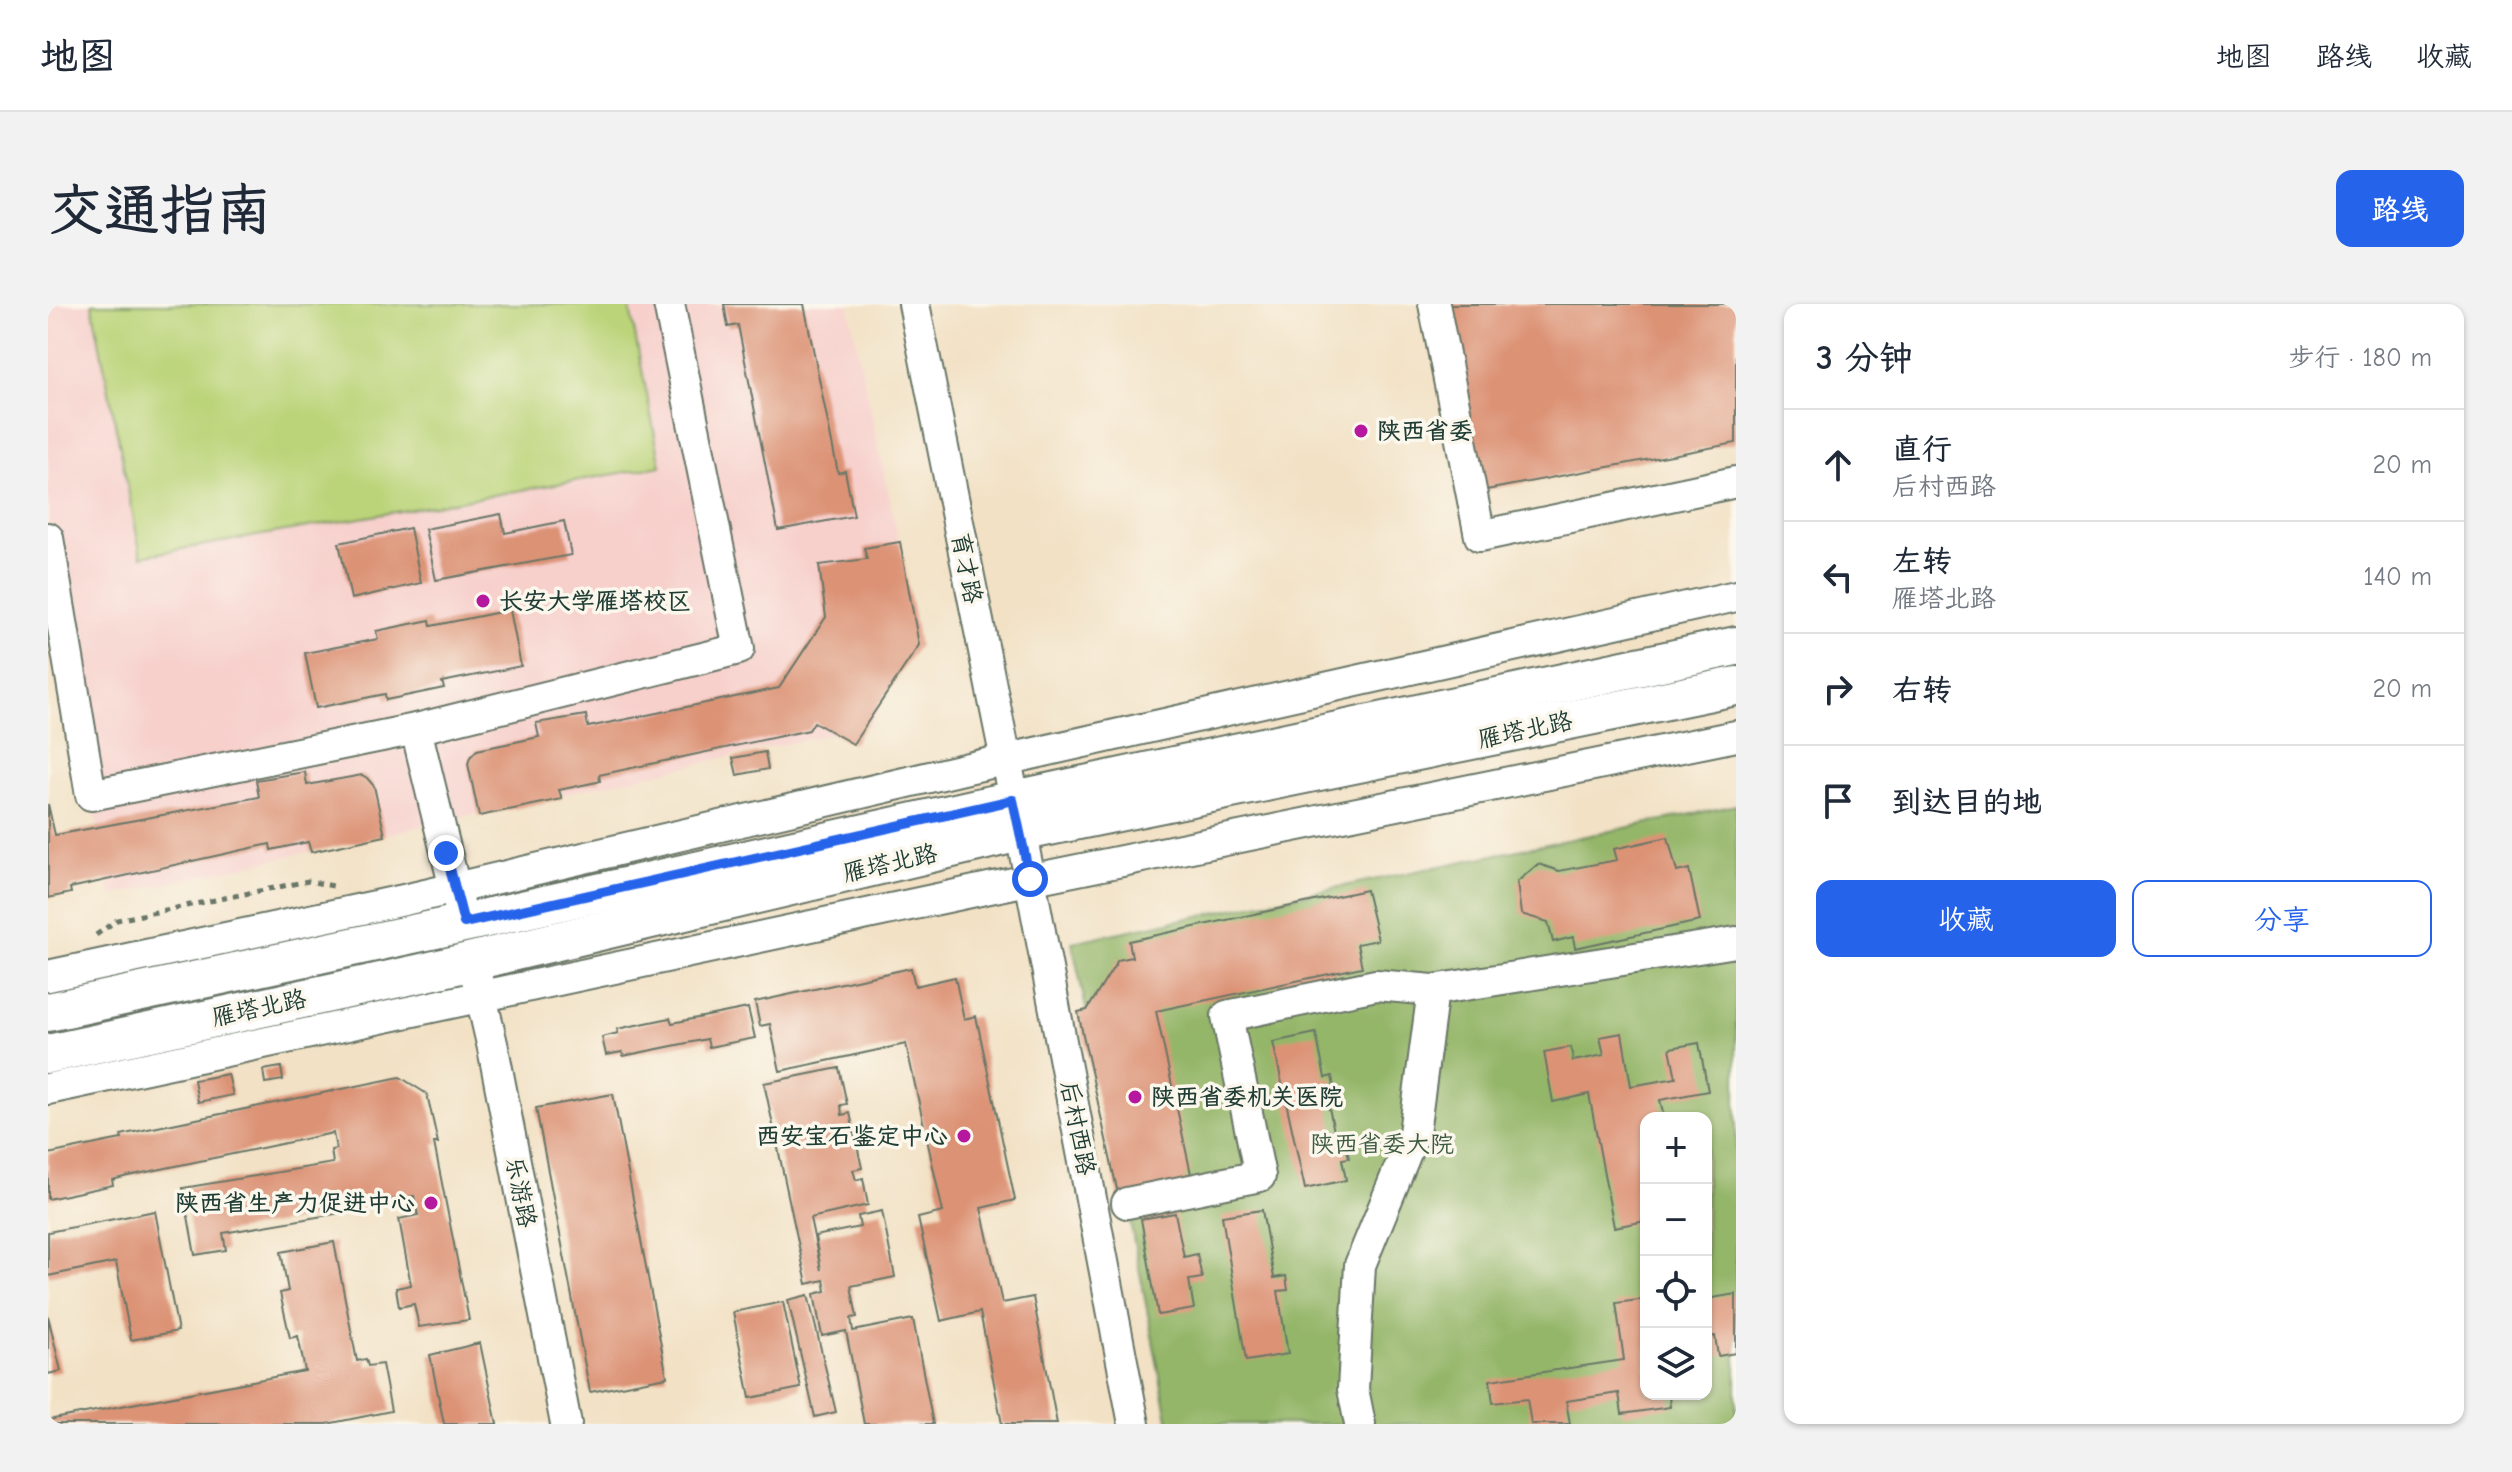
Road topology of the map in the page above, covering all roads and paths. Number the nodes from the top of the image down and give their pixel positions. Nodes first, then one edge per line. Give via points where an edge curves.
1 (669, 304) edge
2 (914, 304) edge
3 (1434, 304) edge
4 (1736, 482) edge
5 (48, 538) edge
6 (1736, 596) edge
7 (1736, 646) edge
8 (1736, 686) edge
9 (416, 729) junction
10 (1736, 736) edge
11 (1005, 760) junction
12 (1017, 816) junction
13 (1030, 879) junction
14 (459, 905) junction
15 (1736, 942) edge
16 (48, 976) edge
17 (477, 978) junction
18 (1433, 990) junction
19 (48, 1012) edge
20 (48, 1054) edge
21 (48, 1089) edge
22 (1127, 1203) dead end
23 (566, 1424) edge
24 (1134, 1424) edge
25 (1360, 1424) edge

1 - 9 street via 739,649
2 - 11 street, 育才路
3 - 4 street via 1480,536
5 - 9 street via 91,795
6 - 11 street
7 - 12 main road, 雁塔北路
8 - 12 main road, 雁塔北路
9 - 14 street
10 - 13 street
11 - 12 street, 育才路
11 - 14 street
12 - 13 street, 后村西路
12 - 14 main road, 雁塔北路
12 - 17 main road, 雁塔北路
13 - 17 street
13 - 24 street, 后村西路
14 - 16 street via 404,900
14 - 19 main road, 雁塔北路
15 - 18 street
17 - 20 main road, 雁塔北路 via 422,973
17 - 21 street
17 - 23 street, 乐游路
18 - 22 street via 1376,985 1227,1016 1260,1176
18 - 25 street via 1414,1133 1360,1265 1353,1389

